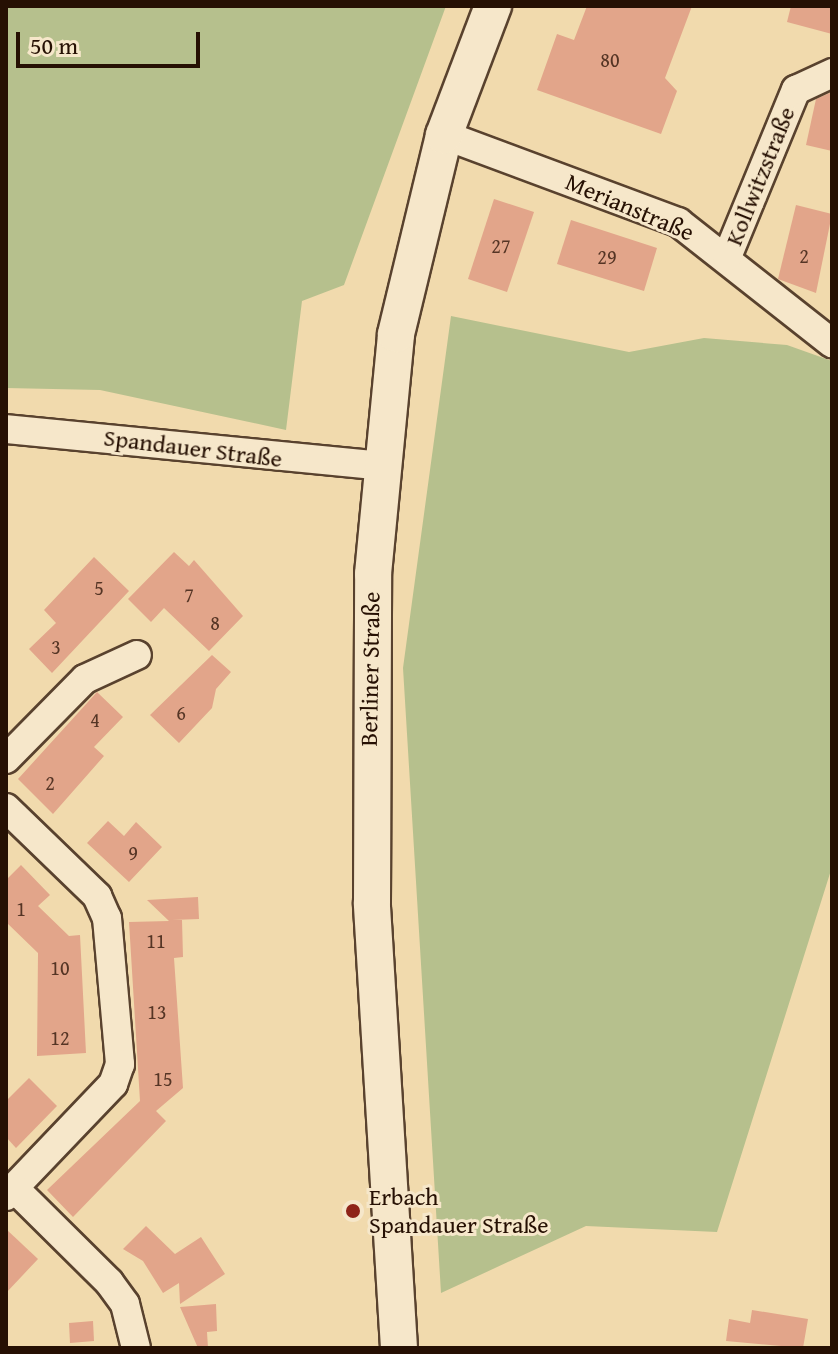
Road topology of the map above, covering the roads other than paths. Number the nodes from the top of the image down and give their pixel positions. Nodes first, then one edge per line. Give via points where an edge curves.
1 (493, 6) edge
2 (832, 73) edge
3 (444, 135) junction
4 (727, 257) junction
5 (832, 343) edge
6 (6, 429) edge
7 (381, 466) junction
8 (137, 655) dead end
9 (6, 759) edge
10 (11, 822) edge
11 (10, 1192) edge
12 (136, 1348) edge
13 (399, 1348) edge

1 - 3 street, Berliner Straße
2 - 4 street, Kollwitzstraße via 796,90
3 - 4 street, Merianstraße via 678,222
3 - 7 street, Berliner Straße via 396,334
4 - 5 street, Merianstraße via 793,319
6 - 7 street, Spandauer Straße
7 - 13 street, Berliner Straße via 367,710
8 - 9 street via 85,679
10 - 11 street via 97,896 107,918 120,1064 113,1084
11 - 12 street via 109,1282 130,1315

